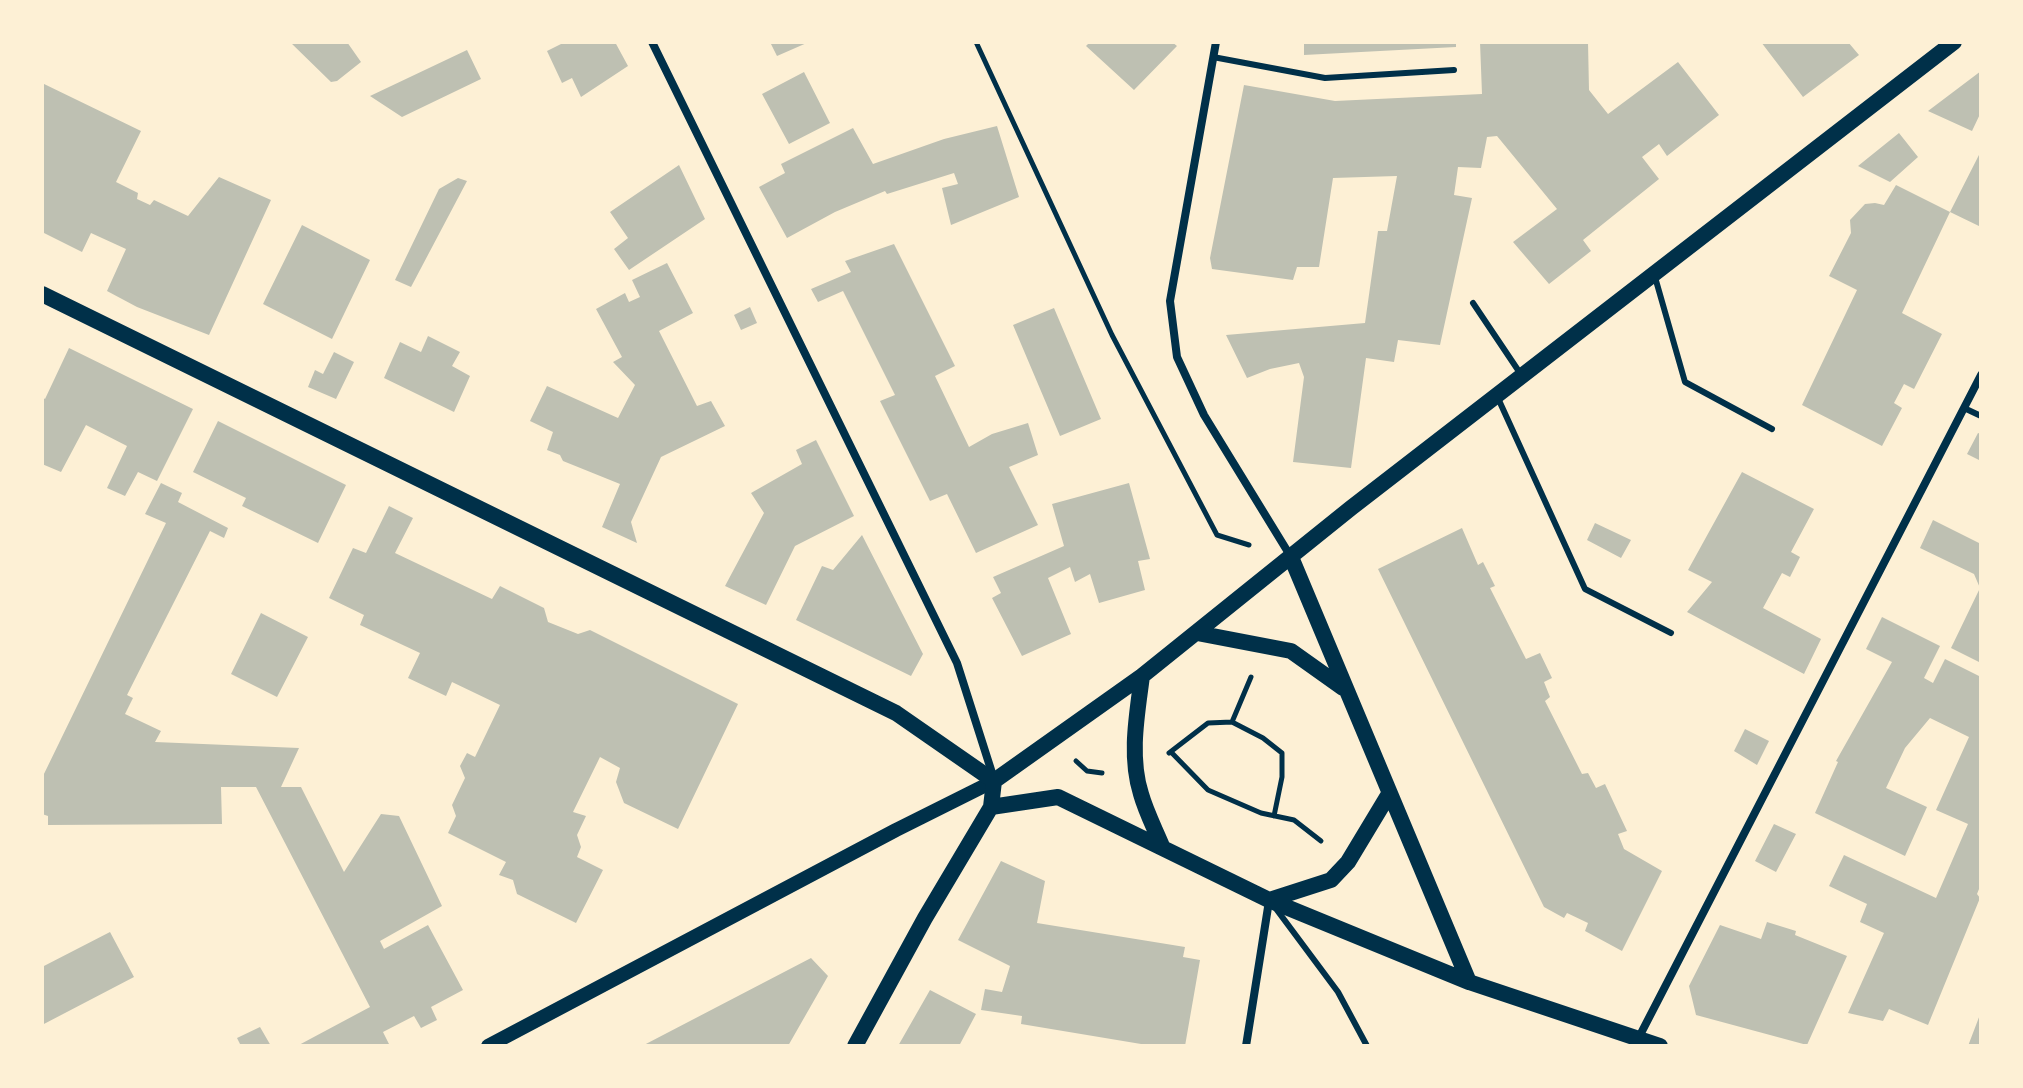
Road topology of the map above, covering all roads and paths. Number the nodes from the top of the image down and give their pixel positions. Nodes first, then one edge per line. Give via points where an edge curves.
1 (652, 42) edge
2 (976, 42) edge
3 (1216, 42) edge
4 (1954, 42) edge
5 (1213, 57) junction
6 (1454, 70) dead end
7 (1654, 274) junction
8 (42, 294) edge
9 (1473, 303) dead end
10 (1981, 375) edge
11 (1522, 376) junction
12 (1497, 395) junction
13 (1964, 408) junction
14 (1981, 416) edge
15 (1772, 429) dead end
16 (1291, 557) junction
17 (1197, 633) junction
18 (1671, 633) dead end
19 (1265, 644) junction
20 (1142, 676) junction
21 (1344, 688) junction
22 (1232, 722) junction
23 (1063, 731) junction
24 (1171, 752) junction
25 (1135, 767) junction
26 (994, 781) junction
27 (1389, 794) junction
28 (991, 807) junction
29 (1274, 816) junction
30 (1162, 846) junction
31 (1348, 862) junction
32 (1269, 900) junction
33 (1469, 982) junction
34 (1638, 1040) junction
35 (488, 1046) edge
36 (855, 1046) edge
37 (1246, 1046) edge
38 (1367, 1046) edge
39 (1660, 1046) edge

1 - 26 street via 957,663
2 - 16 path via 1107,323 1217,535
3 - 5 street
4 - 7 main road
5 - 6 lane via 1325,78
5 - 16 street via 1170,301 1177,357 1204,415
7 - 11 main road
7 - 15 lane via 1685,382
8 - 26 main road via 896,713
9 - 11 lane
10 - 13 street
11 - 12 main road
12 - 16 main road
12 - 18 lane via 1585,589
13 - 14 lane
13 - 34 street
16 - 17 main road
16 - 21 main road
17 - 19 main road
17 - 20 main road
19 - 21 main road via 1291,651
19 - 22 path
20 - 23 main road
20 - 25 main road
21 - 27 main road
22 - 24 path via 1208,723
22 - 29 path via 1282,753
23 - 25 path via 1072,757 1087,771
23 - 26 main road
24 - 25 path
24 - 29 path via 1208,790
25 - 30 main road
26 - 28 main road
26 - 35 street
27 - 31 main road
27 - 33 main road
28 - 30 main road via 1058,797
28 - 36 main road
29 - 31 path via 1294,820
30 - 32 main road
31 - 32 main road via 1331,880
32 - 33 main road
32 - 37 street
32 - 38 lane via 1338,992
33 - 34 main road
34 - 39 main road

